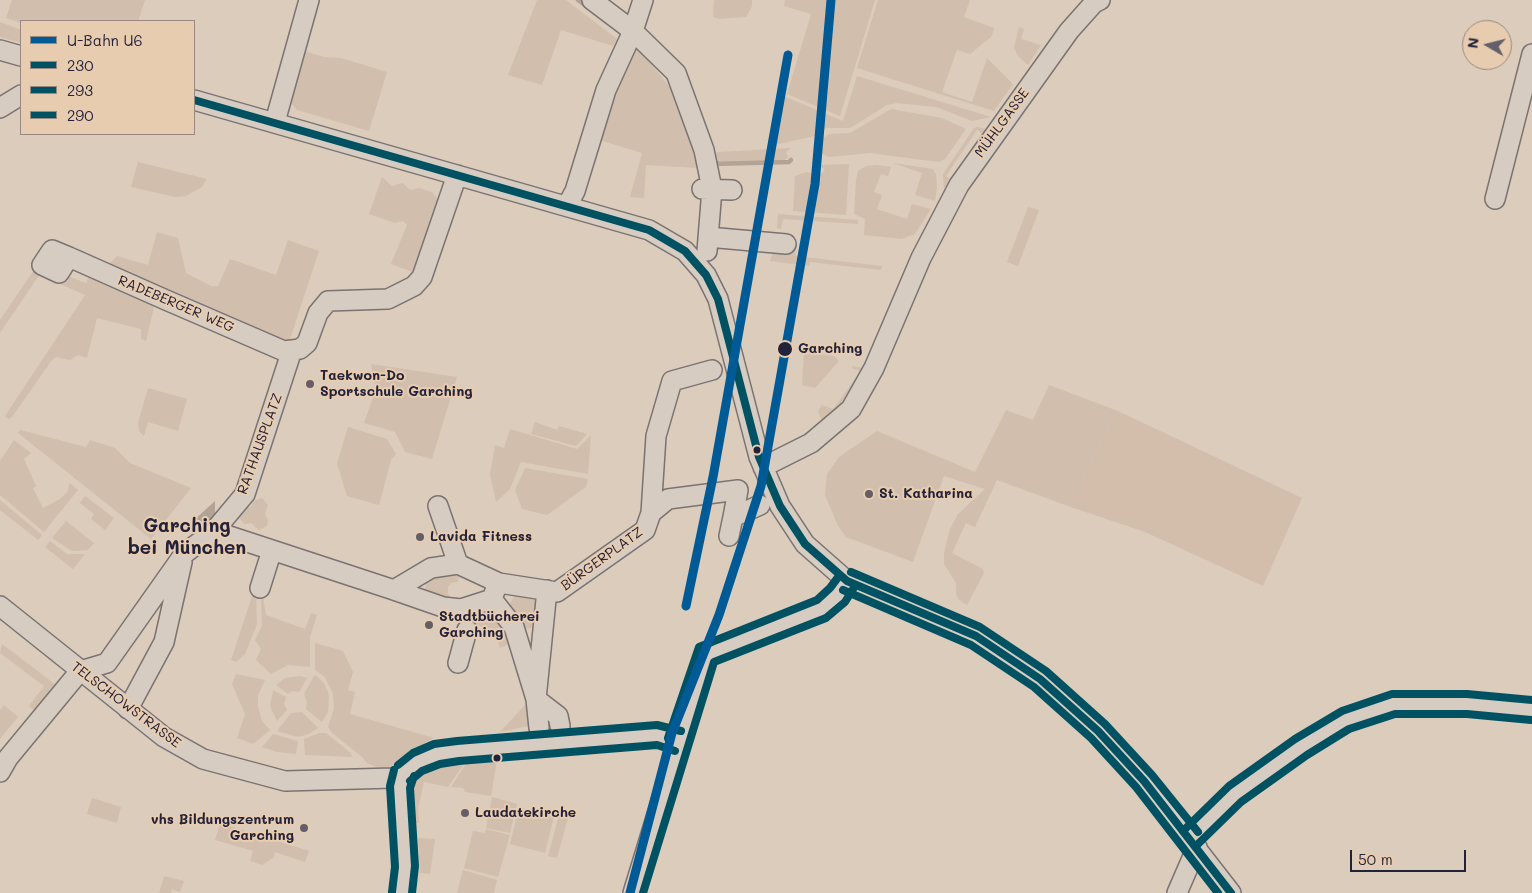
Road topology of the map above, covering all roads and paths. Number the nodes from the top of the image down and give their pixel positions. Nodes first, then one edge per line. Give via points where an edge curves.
1 (309, 0) edge
2 (592, 0) edge
3 (644, 0) edge
4 (1100, 0) edge
5 (633, 32) junction
6 (0, 50) edge
7 (1532, 54) edge
8 (20, 56) edge
9 (20, 96) edge
10 (195, 100) edge
11 (0, 108) edge
12 (275, 122) junction
13 (457, 175) junction
14 (707, 189) junction
15 (732, 190) dead end
16 (1495, 200) dead end
17 (567, 206) junction
18 (786, 244) dead end
19 (69, 257) dead end
20 (288, 350) junction
21 (712, 370) dead end
22 (763, 467) junction
23 (760, 505) dead end
24 (438, 506) dead end
25 (651, 513) junction
26 (733, 517) junction
27 (214, 531) junction
28 (729, 536) dead end
29 (275, 551) junction
30 (184, 554) junction
31 (458, 564) junction
32 (847, 581) junction
33 (260, 588) dead end
34 (394, 590) junction
35 (546, 590) junction
36 (495, 591) junction
37 (0, 606) edge
38 (464, 620) junction
39 (458, 663) dead end
40 (80, 671) junction
41 (536, 699) junction
42 (128, 709) junction
43 (1532, 710) edge
44 (560, 726) dead end
45 (539, 728) dead end
46 (678, 741) junction
47 (0, 772) edge
48 (404, 773) junction
49 (1193, 842) junction
50 (402, 893) edge
51 (633, 893) edge
52 (1176, 893) edge
53 (1231, 893) edge

1 - 12 street
2 - 5 street
3 - 5 street
4 - 22 street, MÜHLGASSE via 1094,2 1069,31 982,149 946,208 874,368 851,409 811,443
5 - 14 street via 676,73 706,161
5 - 17 street via 606,90 575,191
6 - 8 street
7 - 16 street
9 - 11 street
10 - 12 street
12 - 13 street
13 - 17 street
13 - 20 street via 422,277 414,286 388,299 328,302 318,313 307,343 300,349
14 - 15 street
14 - 18 street via 707,244
17 - 22 street via 654,233 685,252 706,275 718,299
19 - 20 street, RADEBERGER WEG
20 - 27 street, RATHAUSPLATZ via 245,494
21 - 25 street, BÜRGERPLATZ via 672,382 656,436
22 - 32 street via 795,531 816,555
23 - 26 street
24 - 31 street
25 - 26 street via 668,499 738,490
25 - 35 street, BÜRGERPLATZ via 645,530 557,592
26 - 28 street
27 - 29 street
27 - 30 street, RATHAUSPLATZ
29 - 33 street
29 - 34 street
30 - 40 street, RATHAUSPLATZ via 107,664
30 - 42 street via 164,642
31 - 34 street via 431,568
31 - 36 street, BÜRGERPLATZ
32 - 46 street via 838,595 822,609 706,654
32 - 49 street via 976,636 1040,679 1098,731
34 - 38 street via 442,607
35 - 36 street, BÜRGERPLATZ
35 - 41 street, BÜRGERPLATZ
36 - 38 street, BÜRGERPLATZ
36 - 41 street, BÜRGERPLATZ via 514,627
37 - 40 street, TELSCHOWSTRASSE
38 - 39 street
40 - 42 street, TELSCHOWSTRASSE
40 - 47 street
41 - 44 street via 558,716
41 - 45 street, BÜRGERPLATZ
42 - 48 street, TELSCHOWSTRASSE via 159,733 203,759 285,781 370,781
43 - 49 street via 1467,704 1393,704 1345,720 1235,794
46 - 48 street, TELSCHOWSTRASSE via 658,735 458,752 417,762
46 - 51 street
48 - 50 street via 400,787 405,867
49 - 52 street
49 - 53 street

